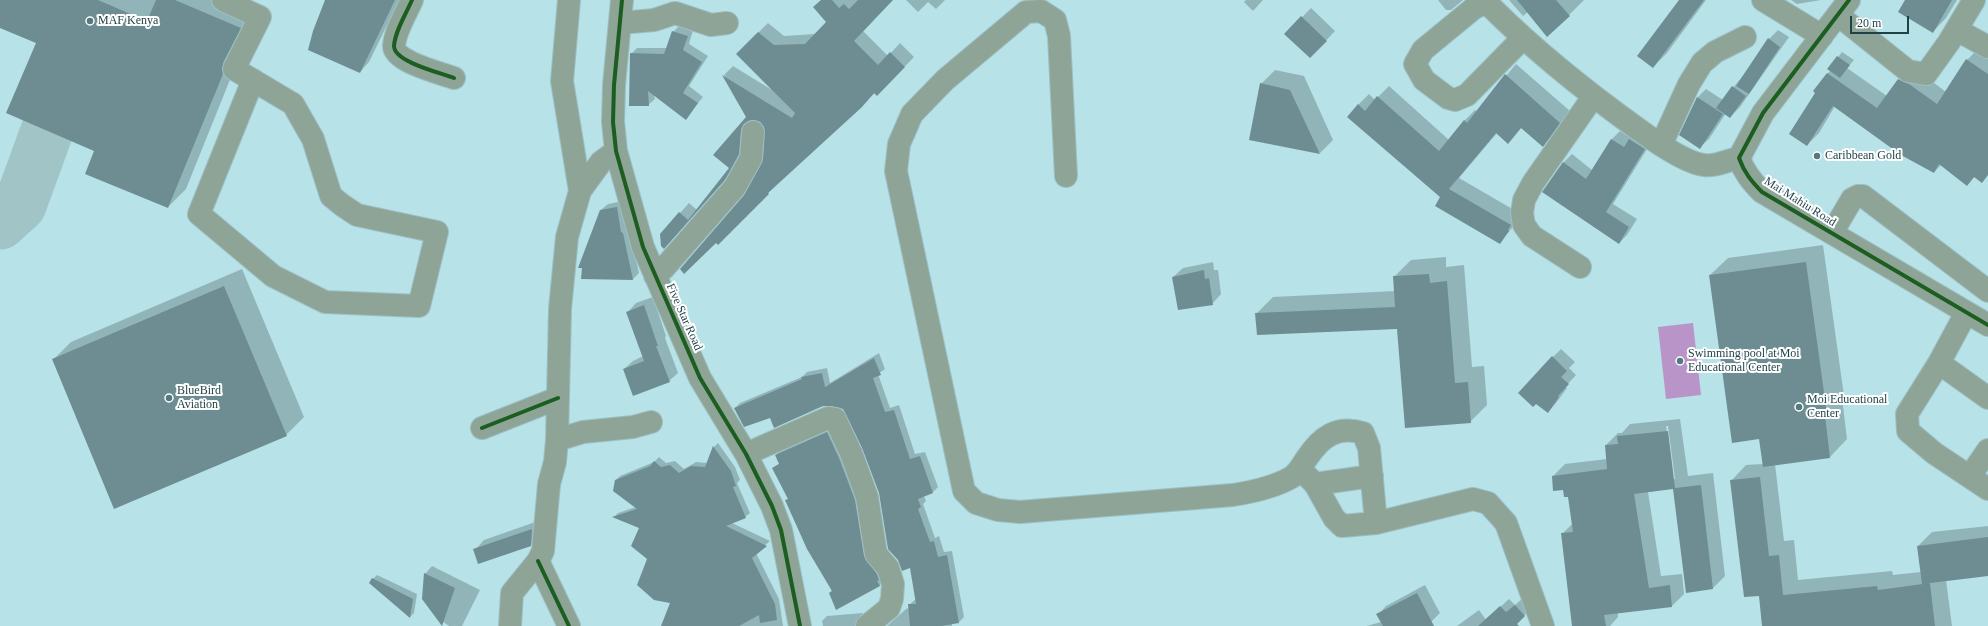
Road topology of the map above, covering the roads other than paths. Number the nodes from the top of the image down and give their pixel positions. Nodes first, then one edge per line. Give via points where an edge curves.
1 (223, 0) edge
2 (412, 0) edge
3 (569, 0) edge
4 (622, 0) edge
5 (1763, 0) edge
6 (1974, 0) edge
7 (1844, 7) edge
8 (620, 23) junction
9 (727, 24) dead end
10 (1957, 30) junction
11 (1822, 36) junction
12 (1745, 37) dead end
13 (1522, 39) junction
14 (1988, 47) edge
15 (454, 78) dead end
16 (253, 80) junction
17 (1593, 97) junction
18 (752, 132) dead end
19 (1661, 145) junction
20 (616, 151) junction
21 (1739, 158) junction
22 (1066, 176) dead end
23 (580, 191) junction
24 (1832, 233) junction
25 (1580, 267) dead end
26 (655, 276) junction
27 (1988, 291) edge
28 (1966, 313) junction
29 (1988, 325) edge
30 (1939, 363) junction
31 (558, 398) junction
32 (1988, 398) edge
33 (651, 422) dead end
34 (482, 428) dead end
35 (557, 440) junction
36 (1988, 450) edge
37 (746, 454) junction
38 (1307, 476) junction
39 (1372, 476) junction
40 (1970, 476) junction
41 (1988, 489) edge
42 (1376, 523) junction
43 (538, 561) junction
44 (510, 626) edge
45 (569, 626) edge
46 (800, 626) edge
47 (867, 626) edge
48 (1543, 626) edge

1 - 16 street via 260,17 234,69
2 - 15 street via 396,35 395,52 409,62
3 - 23 street via 562,81
4 - 8 street, Five Star Road
5 - 11 street
6 - 10 street
7 - 10 street via 1908,71 1918,74 1926,74
7 - 11 street
8 - 9 street via 654,20 675,13 711,25
8 - 20 street, Five Star Road via 614,85 613,122
10 - 14 street
11 - 21 street via 1763,113
12 - 19 street via 1716,52 1702,64 1689,84
13 - 13 street via 1467,96 1461,98 1448,98 1424,80 1415,64 1423,50 1477,5 1489,5
13 - 17 street
16 - 16 street via 199,214 273,276 325,302 419,306 437,232 357,214 331,196 313,139 293,104
17 - 19 street
17 - 25 street via 1533,183 1524,200 1522,213 1524,224 1532,236
18 - 26 street via 751,158 735,187
19 - 21 street via 1704,166
20 - 23 street via 601,162
20 - 26 street, Five Star Road via 643,247
21 - 24 street, Mai Mahiu Road via 1748,178 1762,192
22 - 38 street via 1059,36 1055,20 1041,11 1026,12 945,80 912,114 899,144 896,171 964,491 976,503 998,510 1020,512 1233,495 1293,476
23 - 31 street via 566,244 560,309
24 - 27 street via 1852,199 1863,196
24 - 28 street, Mai Mahiu Road
26 - 37 street, Five Star Road via 700,378
28 - 29 street, Mai Mahiu Road
28 - 30 street
30 - 32 street
30 - 40 street via 1907,414 1908,431 1934,453
31 - 34 street
31 - 35 street
33 - 35 street via 633,427 583,432
35 - 43 street via 549,484 543,551
36 - 40 street
37 - 46 street, Five Star Road via 781,530
37 - 47 street via 828,418 835,419 867,497 876,554 888,568 893,584 889,608
38 - 39 street
38 - 39 street via 1318,443 1333,433 1350,429 1363,433 1369,448
38 - 42 street via 1342,526
39 - 42 street
40 - 41 street
42 - 48 street via 1473,498 1488,503 1506,524
43 - 44 street via 512,593
43 - 45 street

